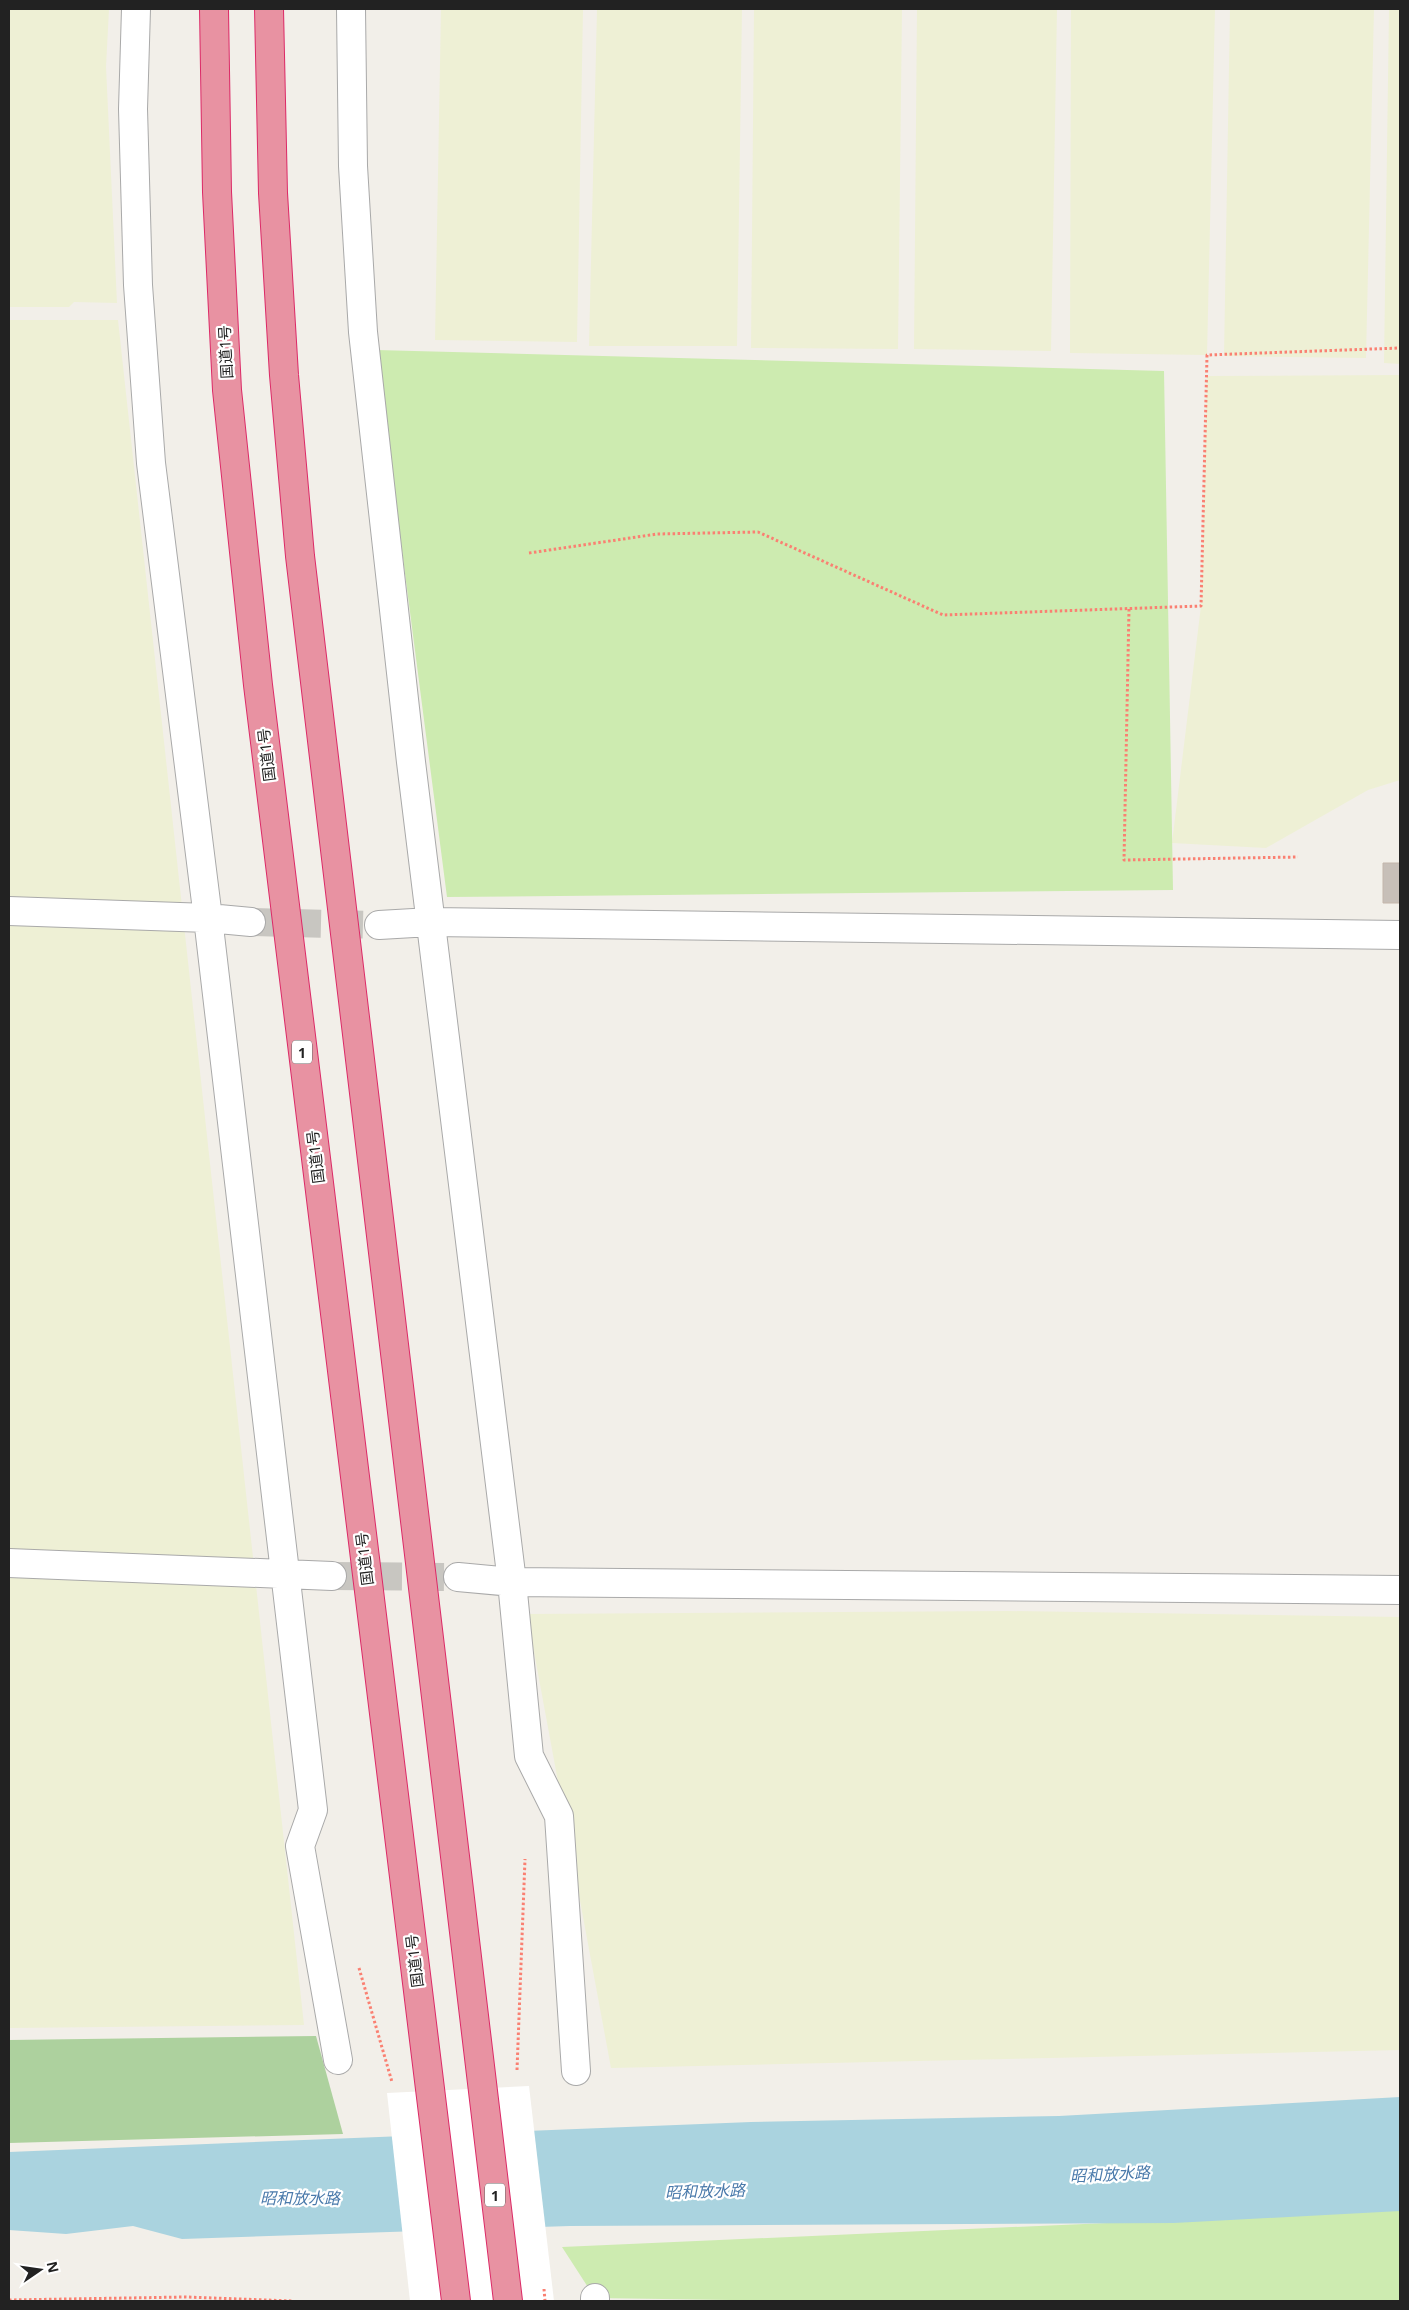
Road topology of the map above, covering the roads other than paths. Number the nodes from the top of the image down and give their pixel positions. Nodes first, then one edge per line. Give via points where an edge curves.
1 (136, 9) edge
2 (214, 9) edge
3 (269, 9) edge
4 (351, 9) edge
5 (9, 911) edge
6 (208, 918) junction
7 (251, 922) tunnel mouth
8 (431, 922) junction
9 (379, 925) tunnel mouth
10 (1400, 936) edge
11 (9, 1563) edge
12 (286, 1574) junction
13 (332, 1576) tunnel mouth
14 (458, 1577) tunnel mouth
15 (512, 1582) junction
16 (1400, 1590) edge
17 (338, 2060) dead end
18 (576, 2071) dead end
19 (456, 2301) edge
20 (508, 2301) edge

1 - 6 street via 132,109 138,275 151,463
2 - 19 highway, 国道1号 / 1 via 217,192 230,419 258,685
3 - 20 highway, 1 via 273,194 300,556
4 - 8 street via 353,166 363,332
5 - 6 street
6 - 7 street
6 - 12 street
8 - 9 street
8 - 10 street
8 - 15 street
11 - 12 street
12 - 13 street
12 - 17 street via 313,1810 300,1846
14 - 15 street
15 - 16 street
15 - 18 street via 529,1756 558,1816

